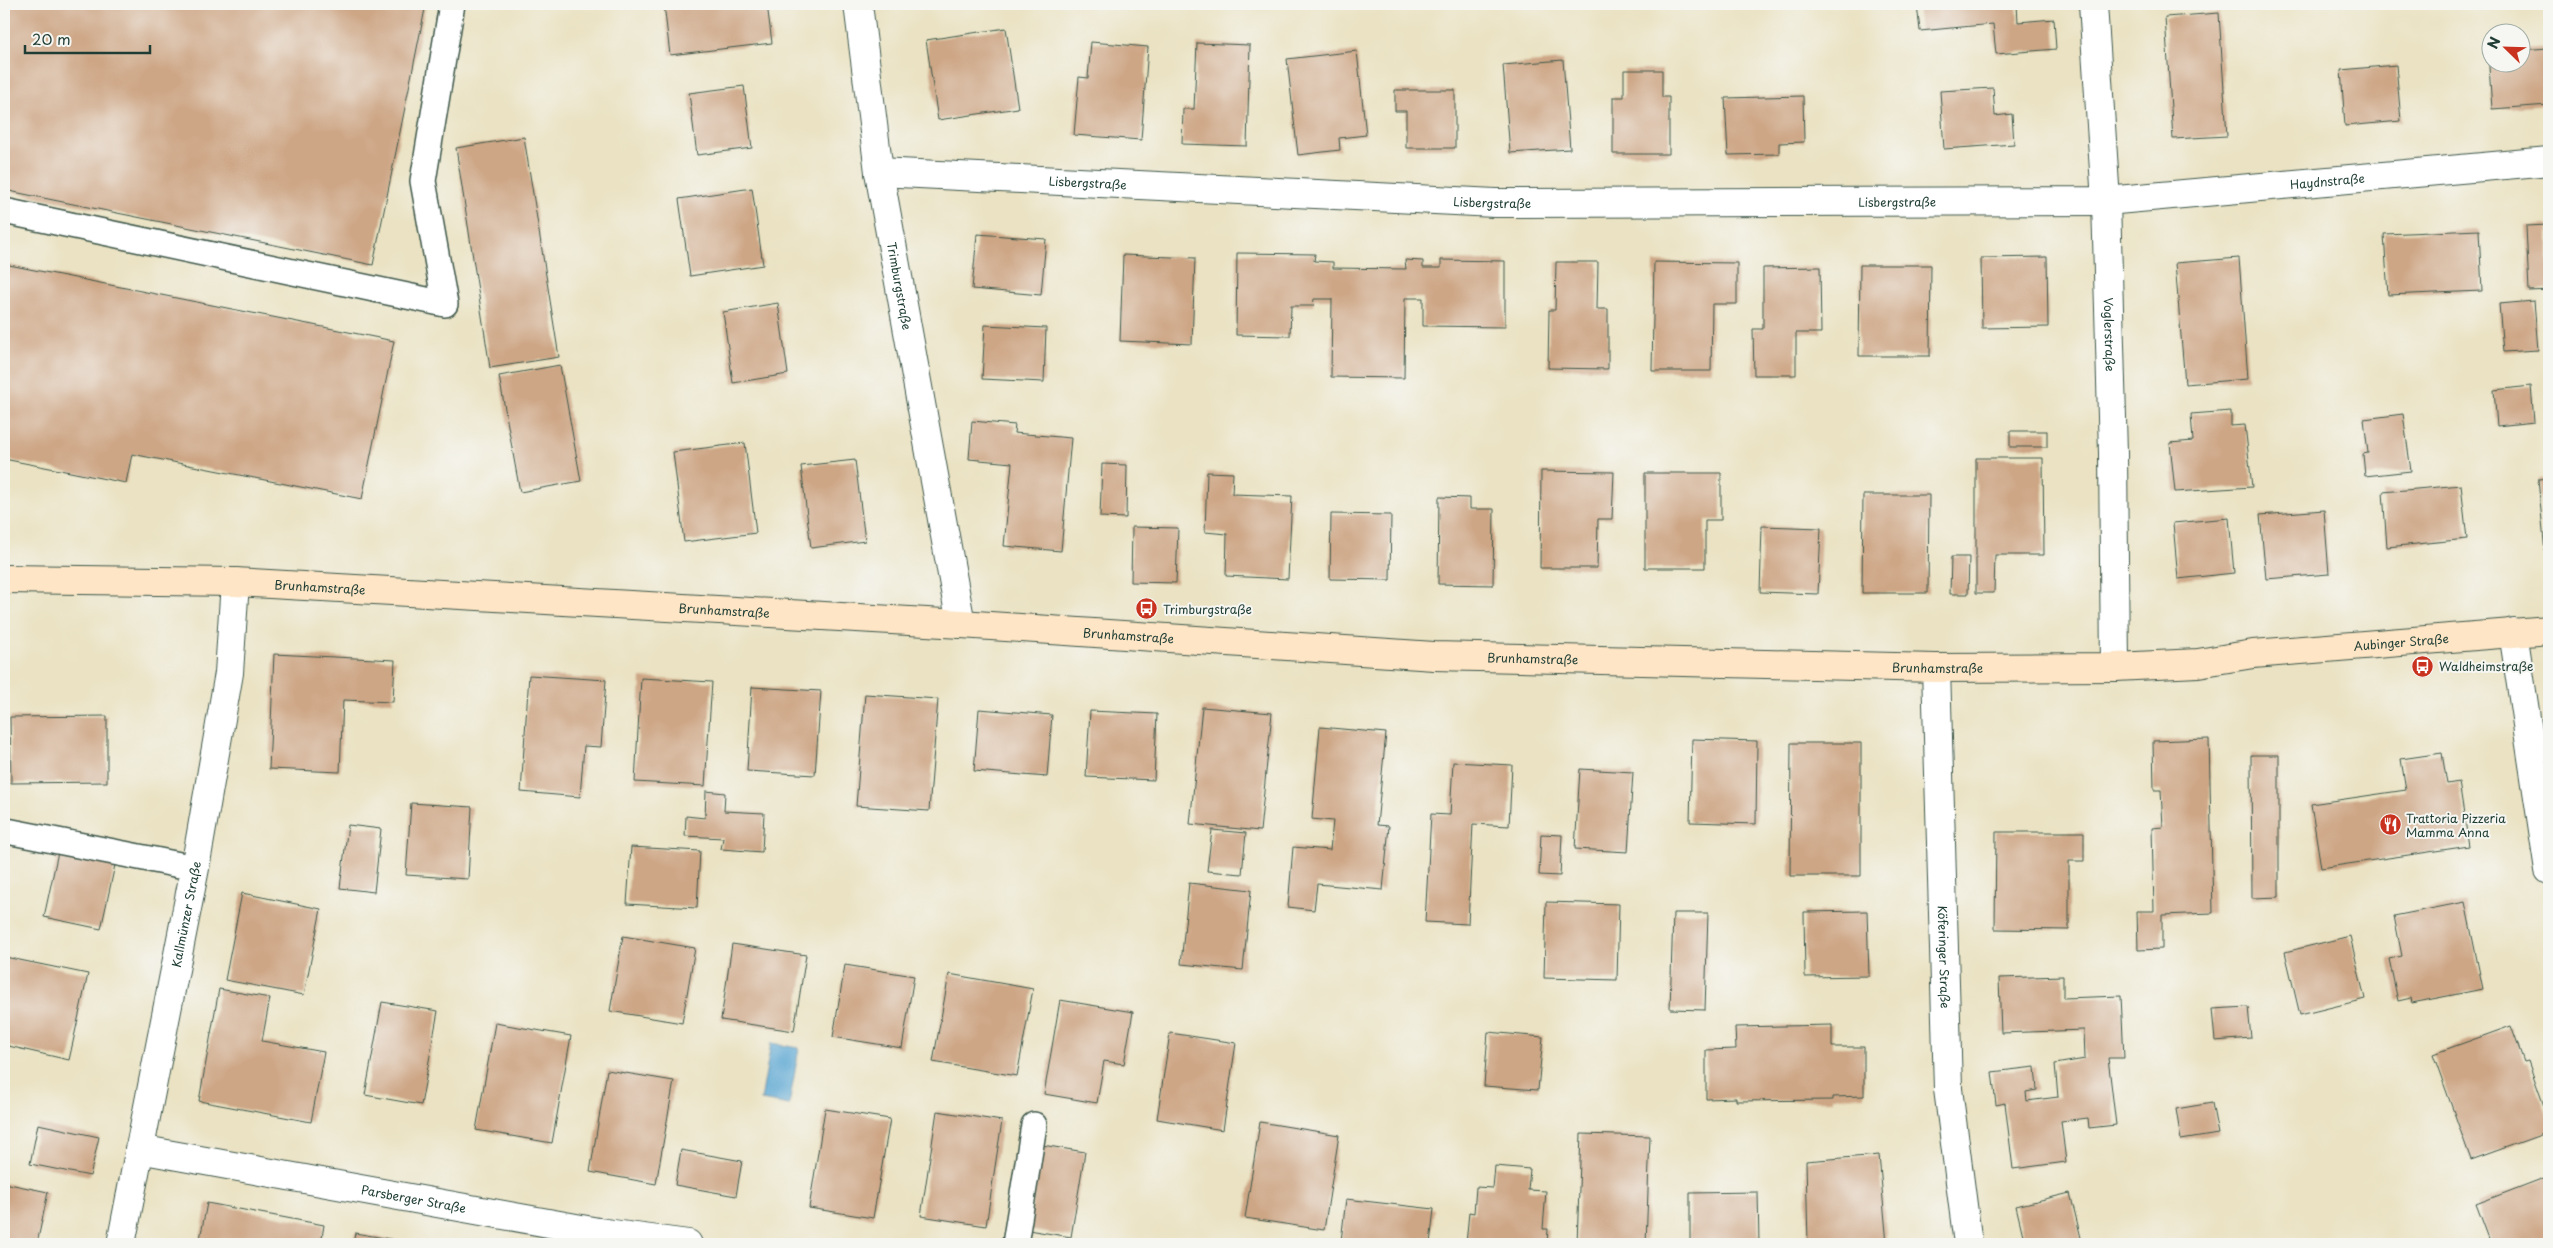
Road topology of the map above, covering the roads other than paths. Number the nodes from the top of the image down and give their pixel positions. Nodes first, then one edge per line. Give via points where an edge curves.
1 (452, 4) edge
2 (858, 4) edge
3 (2093, 4) edge
4 (2549, 161) edge
5 (879, 172) junction
6 (2106, 201) junction
7 (4, 212) edge
8 (4, 579) edge
9 (235, 582) junction
10 (961, 624) junction
11 (2549, 630) edge
12 (2513, 632) junction
13 (2254, 654) joint
14 (2115, 667) junction
15 (1936, 668) junction
16 (8, 831) dead end
17 (195, 868) junction
18 (2549, 870) edge
19 (1034, 1125) dead end
20 (139, 1149) junction
21 (121, 1244) edge
22 (681, 1244) edge
23 (1015, 1244) edge
24 (1968, 1244) edge

1 - 7 lane via 424,181 445,304
2 - 5 street, Trimburgstraße
3 - 6 street, Voglerstraße
4 - 6 street, Haydnstraße
5 - 6 street, Lisbergstraße via 1495,203
5 - 10 street, Trimburgstraße
6 - 14 street, Voglerstraße
8 - 9 street, Brunhamstraße
9 - 10 street, Brunhamstraße
9 - 17 street, Kallmünzer Straße via 228,672
10 - 15 street, Brunhamstraße via 1434,656
11 - 12 street, Aubinger Straße
12 - 13 street, Aubinger Straße
12 - 18 street
13 - 14 street, Brunhamstraße via 2198,663
14 - 15 street, Brunhamstraße
15 - 24 street, Köferinger Straße via 1948,1089
16 - 17 lane
17 - 20 street, Kallmünzer Straße
19 - 23 lane
20 - 21 street, Kallmünzer Straße
20 - 22 street, Parsberger Straße via 598,1232

